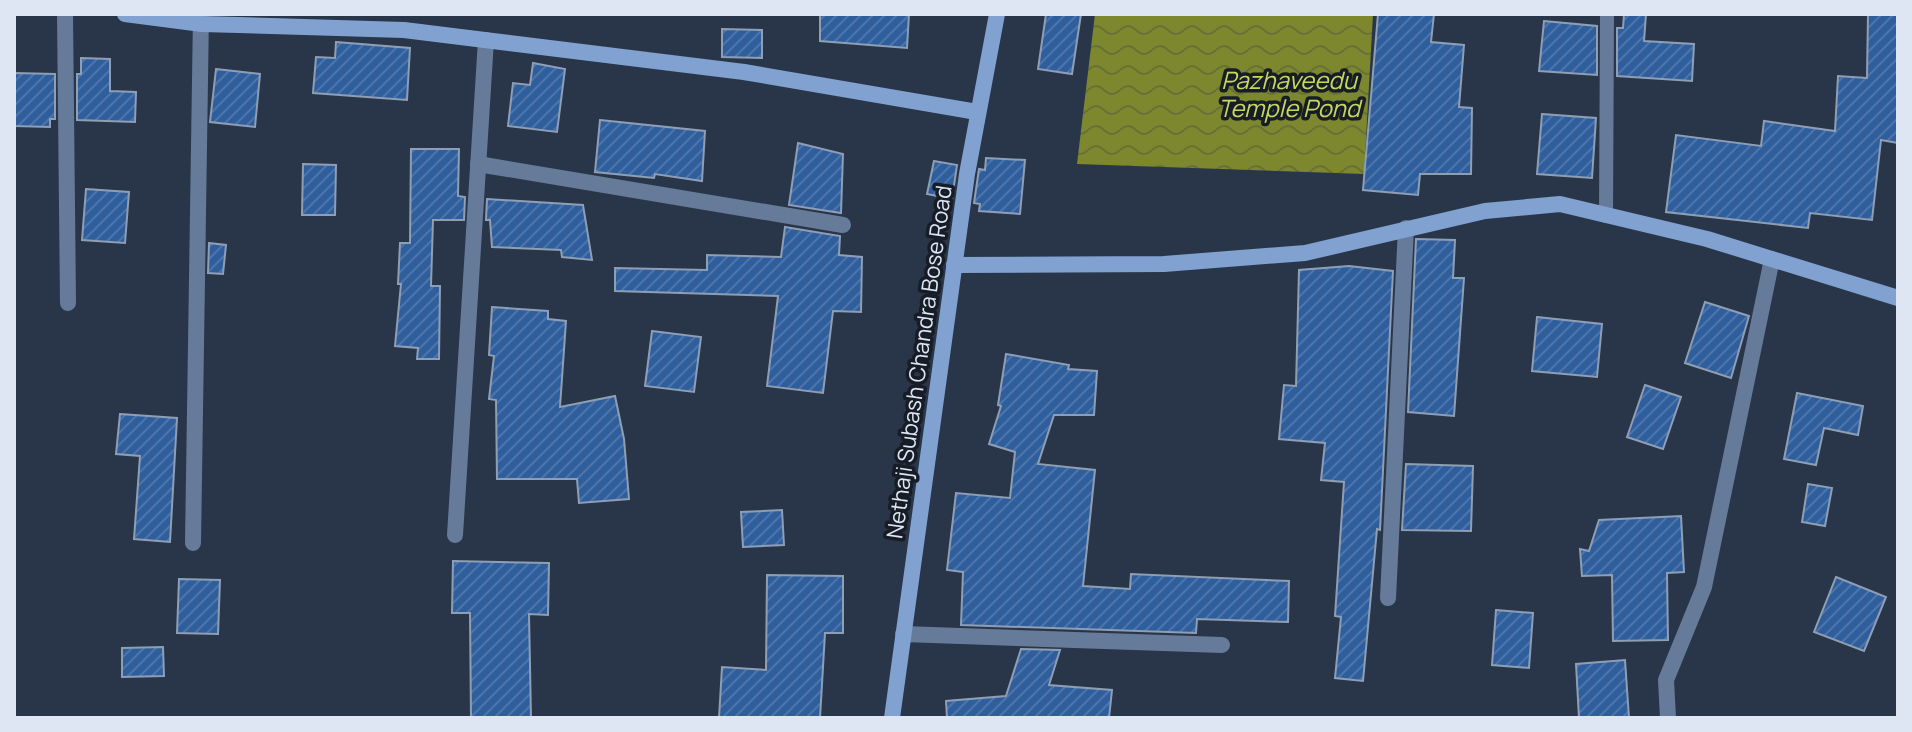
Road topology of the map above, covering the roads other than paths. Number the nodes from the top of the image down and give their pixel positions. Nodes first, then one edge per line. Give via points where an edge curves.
1 (65, 14) edge
2 (125, 14) edge
3 (997, 14) edge
4 (1607, 14) edge
5 (201, 19) edge
6 (486, 40) junction
7 (977, 112) junction
8 (478, 164) junction
9 (1606, 216) junction
10 (843, 225) dead end
11 (1406, 228) junction
12 (1772, 259) junction
13 (954, 265) junction
14 (1898, 298) edge
15 (68, 303) dead end
16 (455, 535) dead end
17 (193, 543) dead end
18 (1388, 598) dead end
19 (903, 634) junction
20 (1222, 645) dead end
21 (892, 718) edge
22 (1668, 718) edge

1 - 15 street
2 - 5 main road
3 - 7 main road, Nethaji Subash Chandra Bose Road
4 - 9 lane
5 - 6 main road
5 - 17 street
6 - 7 main road via 744,72
6 - 8 street
7 - 13 main road, Nethaji Subash Chandra Bose Road
8 - 10 street
8 - 16 street
9 - 11 main road via 1560,204 1485,211
9 - 12 main road
11 - 13 main road via 1305,253 1164,264
11 - 18 street
12 - 14 main road
12 - 22 street via 1704,587 1666,680
13 - 19 main road, Nethaji Subash Chandra Bose Road
19 - 20 street
19 - 21 main road, Nethaji Subash Chandra Bose Road

